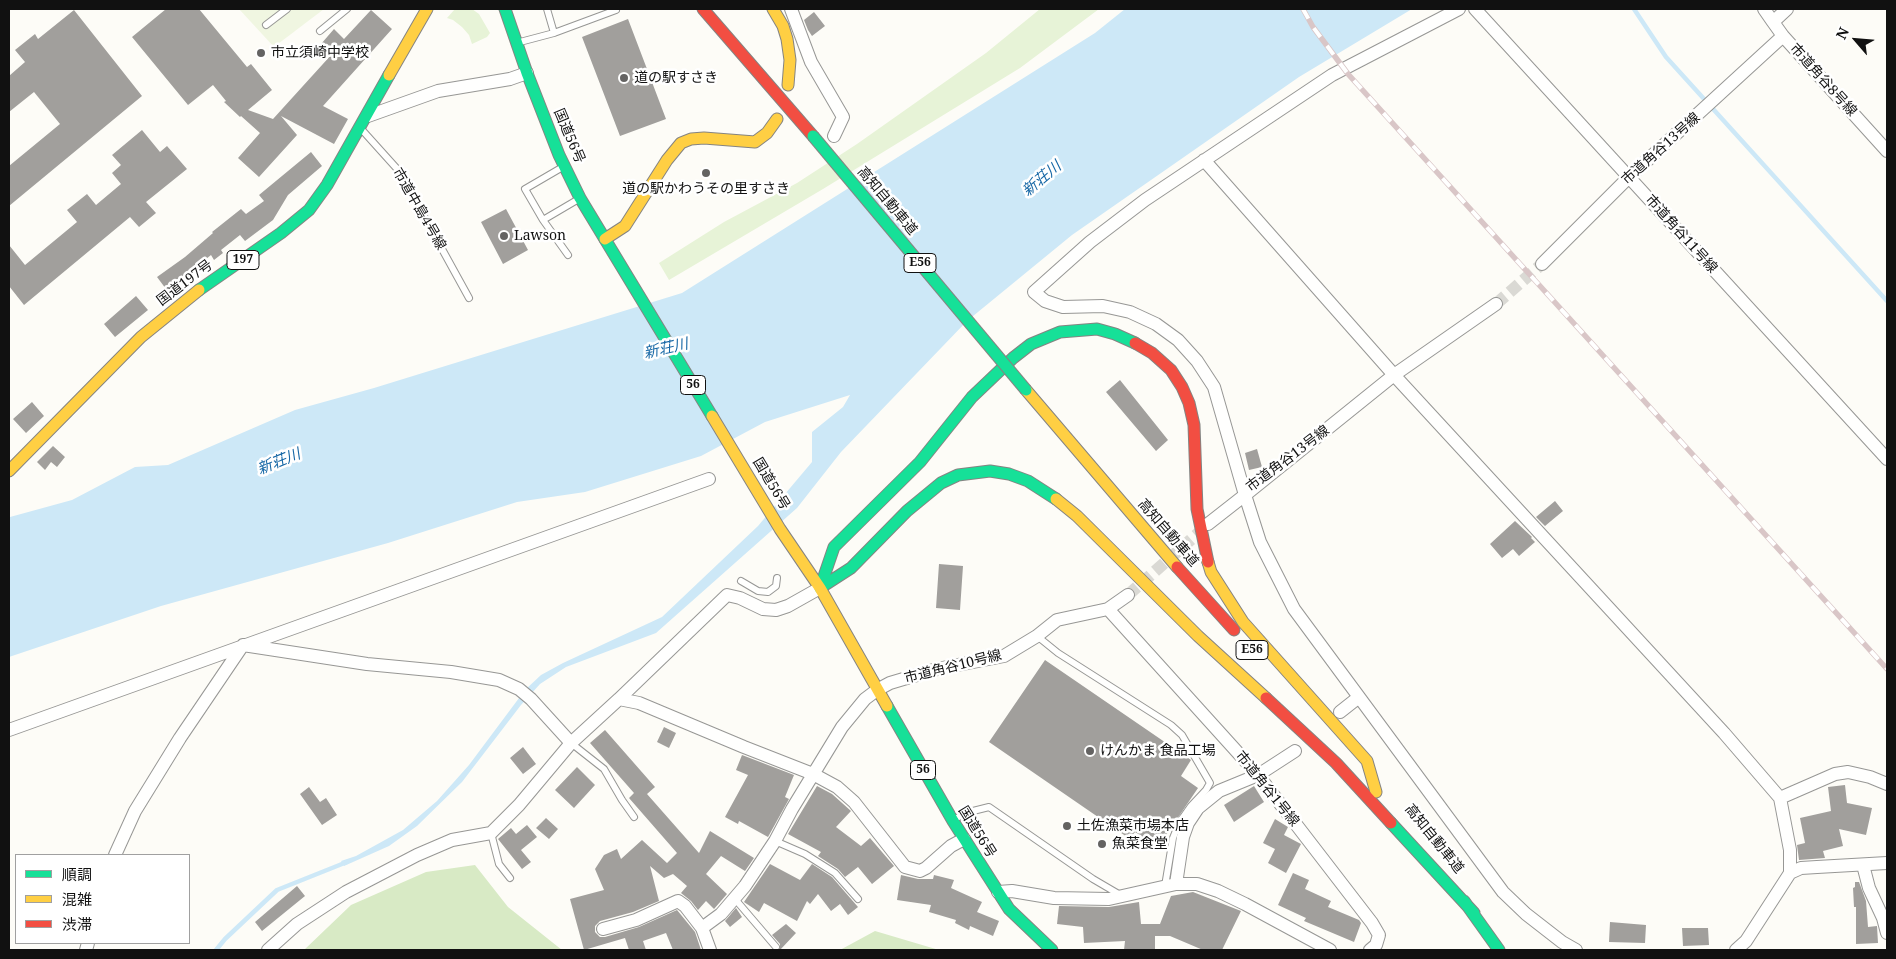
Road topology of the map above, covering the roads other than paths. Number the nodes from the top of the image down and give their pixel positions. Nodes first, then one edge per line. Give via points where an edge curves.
1 (287, 9) edge
2 (347, 9) edge
3 (427, 9) edge
4 (431, 9) edge
5 (505, 9) edge
6 (547, 9) edge
7 (703, 9) edge
8 (773, 9) edge
9 (792, 9) edge
10 (1459, 9) edge
11 (1475, 9) edge
12 (1764, 9) edge
13 (1787, 9) edge
14 (616, 10) dead end
15 (1773, 22) junction
16 (266, 25) dead end
17 (416, 30) junction
18 (320, 31) dead end
19 (554, 33) junction
20 (1783, 36) junction
21 (517, 43) junction
22 (527, 73) junction
23 (788, 85) dead end
24 (777, 118) dead end
25 (362, 122) junction
26 (834, 136) dead end
27 (1887, 151) edge
28 (1204, 160) junction
29 (564, 166) junction
30 (1629, 177) junction
31 (580, 198) junction
32 (543, 220) junction
33 (605, 239) junction
34 (568, 255) dead end
35 (1542, 264) tunnel mouth
36 (469, 298) dead end
37 (1496, 304) tunnel mouth
38 (1394, 375) junction
39 (1887, 459) edge
40 (9, 471) edge
41 (709, 478) dead end
42 (1245, 495) junction
43 (1208, 524) tunnel mouth
44 (777, 578) dead end
45 (741, 580) dead end
46 (820, 588) junction
47 (1128, 595) tunnel mouth
48 (1108, 609) junction
49 (1037, 636) junction
50 (1239, 636) dead end
51 (242, 645) junction
52 (877, 690) junction
53 (1359, 697) junction
54 (619, 699) junction
55 (1340, 712) dead end
56 (9, 730) edge
57 (571, 743) junction
58 (1295, 751) dead end
59 (1353, 765) dead end
60 (813, 774) junction
61 (1258, 775) junction
62 (1887, 784) edge
63 (1376, 792) junction
64 (1780, 798) junction
65 (634, 817) dead end
66 (952, 821) junction
67 (491, 832) junction
68 (964, 839) junction
69 (775, 841) junction
70 (115, 854) edge
71 (1887, 863) edge
72 (1863, 865) junction
73 (1790, 873) junction
74 (510, 878) dead end
75 (1170, 885) junction
76 (998, 892) junction
77 (1123, 896) junction
78 (735, 899) junction
79 (858, 900) dead end
80 (1474, 913) junction
81 (702, 928) junction
82 (603, 929) dead end
83 (1887, 933) edge
84 (776, 947) dead end
85 (268, 950) edge
86 (710, 950) edge
87 (1052, 950) edge
88 (1330, 950) edge
89 (1370, 950) edge
90 (1499, 950) edge
91 (1576, 950) edge
92 (1736, 950) edge

1 - 16 lane
2 - 18 lane
3 - 17 highway, 国道197号 / 197
4 - 17 highway
5 - 21 highway, 国道56号 / 56
6 - 19 lane
7 - 50 highway, 高知自動車道 / E56, bridge
8 - 23 highway via 787,39 790,60
9 - 26 street via 810,62 843,117
10 - 28 street via 1332,75
11 - 30 street, 市道角谷11号線
12 - 15 street, 市道角谷8号線
13 - 15 street
14 - 19 lane
15 - 20 street, 市道角谷8号線
17 - 25 highway, 国道197号 / 197
19 - 21 lane
20 - 27 street, 市道角谷8号線
20 - 30 street, 市道角谷13号線
21 - 22 highway, 国道56号 / 56
22 - 25 street via 438,90
22 - 29 highway, 国道56号 / 56
24 - 33 highway via 768,132 755,142 704,138 682,143 667,160 625,226
25 - 36 lane, 市道中島4号線 via 399,171
25 - 40 highway, 国道197号 / 197 via 327,185 309,210 190,296 141,337
28 - 38 street
28 - 42 street, 市道角谷13号線 via 1090,242 1034,292 1063,307 1103,306 1130,312 1156,324 1178,340 1214,387
29 - 31 highway, 国道56号 / 56
29 - 32 lane via 525,189
30 - 35 street, 市道角谷13号線
30 - 39 street, 市道角谷11号線
31 - 32 lane
31 - 33 highway, 国道56号 / 56
32 - 34 lane
33 - 46 highway, 国道56号 / 56 via 780,529
37 - 38 street, 市道角谷13号線
38 - 42 street, 市道角谷13号線
38 - 64 street
41 - 51 street
42 - 43 street
42 - 53 street via 1260,542 1294,609
44 - 45 lane via 776,586 768,592 758,592
46 - 52 highway, 国道56号 / 56
46 - 54 street via 776,610 763,609 726,595
46 - 63 highway via 834,547 920,462 972,397 1013,358 1031,344 1060,332 1097,329 1115,334 1152,353 1171,370 1189,404 1194,425 1197,510 1211,572 1243,622 1367,762
46 - 80 highway via 850,568 907,511 941,483 958,475 981,471 1009,474 1028,481 1077,516 1198,636 1336,763
47 - 48 street
48 - 49 street, 市道角谷10号線 via 1057,620
48 - 61 street, 市道角谷1号線
49 - 52 street, 市道角谷10号線 via 1004,656 938,669
49 - 75 lane via 1058,653 1171,725 1182,735 1210,783 1190,806 1173,838
51 - 56 street
51 - 57 street via 499,680 532,699
51 - 70 street via 135,810
52 - 60 street via 865,699 842,727
52 - 66 highway, 国道56号 / 56
53 - 55 street
53 - 91 street via 1503,892 1526,914
54 - 57 street
54 - 60 street via 639,703
57 - 65 lane via 604,769
57 - 67 street via 519,805
58 - 61 street
59 - 63 highway, 高知自動車道
60 - 68 street via 837,787 854,802 905,867 926,868
60 - 69 street
61 - 75 street via 1219,790 1198,808 1188,823
61 - 89 street, 市道角谷1号線 via 1372,923 1379,935 1376,946
62 - 64 street via 1848,772 1835,774
63 - 80 highway, 高知自動車道
64 - 73 street via 1790,850
66 - 68 highway, 国道56号 / 56
66 - 77 lane via 965,813 989,807
67 - 74 lane via 499,864
67 - 85 street via 452,840 346,892 297,924
68 - 76 highway, 国道56号 / 56
69 - 78 street
69 - 79 lane via 835,872
71 - 72 street
72 - 73 street via 1801,868
72 - 83 street
73 - 92 street via 1746,941
75 - 77 street
75 - 88 street via 1197,884 1218,891
76 - 77 street via 1054,898 1109,899
76 - 87 highway, 国道56号 / 56 via 1009,909
78 - 81 street
78 - 84 lane
80 - 90 highway, 高知自動車道
81 - 82 street via 678,901 636,920
81 - 86 street

